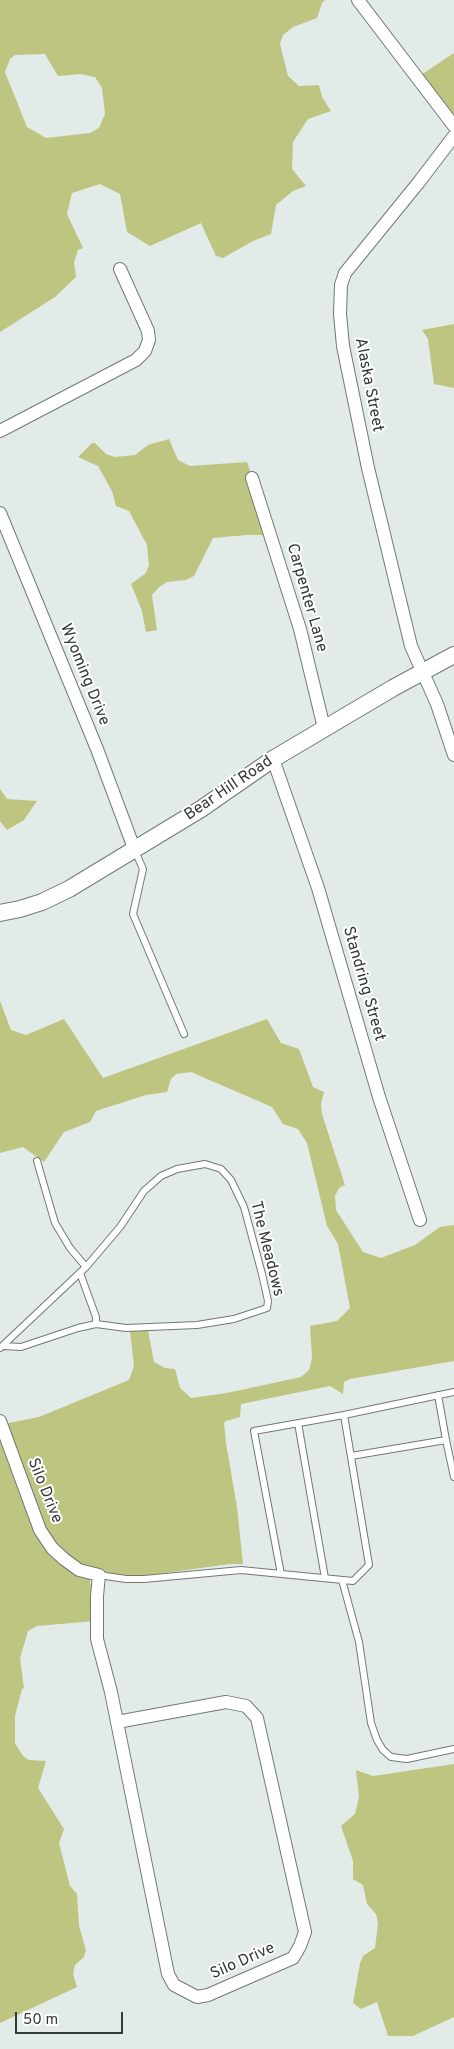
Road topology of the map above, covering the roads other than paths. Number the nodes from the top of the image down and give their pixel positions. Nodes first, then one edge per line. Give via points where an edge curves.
1 (358, 0) edge
2 (454, 126) edge
3 (454, 136) edge
4 (120, 268) dead end
5 (0, 431) edge
6 (252, 478) dead end
7 (0, 513) edge
8 (454, 655) edge
9 (422, 671) junction
10 (324, 728) junction
11 (454, 755) edge
12 (273, 759) junction
13 (135, 851) junction
14 (0, 913) edge
15 (184, 1034) dead end
16 (38, 1161) dead end
17 (420, 1220) dead end
18 (86, 1267) junction
19 (80, 1273) junction
20 (96, 1324) junction
21 (2, 1347) edge
22 (454, 1392) edge
23 (438, 1395) junction
24 (344, 1415) junction
25 (0, 1421) edge
26 (298, 1423) junction
27 (446, 1440) junction
28 (351, 1456) junction
29 (454, 1476) edge
30 (281, 1574) junction
31 (99, 1575) junction
32 (325, 1578) junction
33 (342, 1580) junction
34 (117, 1722) junction
35 (454, 1749) edge

1 - 2 street
3 - 9 street, Alaska Street via 345,273 341,286 342,346 411,646
4 - 5 street via 148,331 145,351 136,360
6 - 10 street, Carpenter Lane via 300,629
7 - 13 street, Wyoming Drive via 97,749
8 - 9 street, Bear Hill Road
9 - 10 street, Bear Hill Road
9 - 11 street, Alaska Street
10 - 12 street, Bear Hill Road
12 - 13 street, Bear Hill Road
12 - 17 street, Standring Street via 318,888 379,1097
13 - 14 street, Bear Hill Road via 42,902
13 - 15 lane via 143,869 133,914
16 - 18 lane via 55,1223
18 - 19 lane, The Meadows
18 - 20 lane, The Meadows via 120,1227 144,1191 161,1176 177,1169 205,1164 221,1168 231,1180 244,1207 268,1301 267,1308 257,1312 197,1325 126,1328
19 - 20 lane
19 - 21 lane, The Meadows
20 - 21 lane, The Meadows via 21,1347
22 - 23 lane
23 - 24 lane
23 - 27 lane
24 - 26 lane
24 - 28 lane
25 - 31 street, Silo Drive via 40,1530 64,1559 79,1570
26 - 30 lane via 254,1431
26 - 32 lane
27 - 28 lane
27 - 29 lane
28 - 33 lane via 369,1565 353,1581
30 - 31 lane via 241,1570 126,1579
30 - 32 lane
31 - 34 street, Silo Drive via 96,1639
32 - 33 lane
33 - 35 lane via 359,1642 371,1723 383,1750 391,1757 407,1759
34 - 34 street, Silo Drive via 168,1974 174,1985 197,1998 293,1958 305,1932 257,1718 246,1706 226,1702

